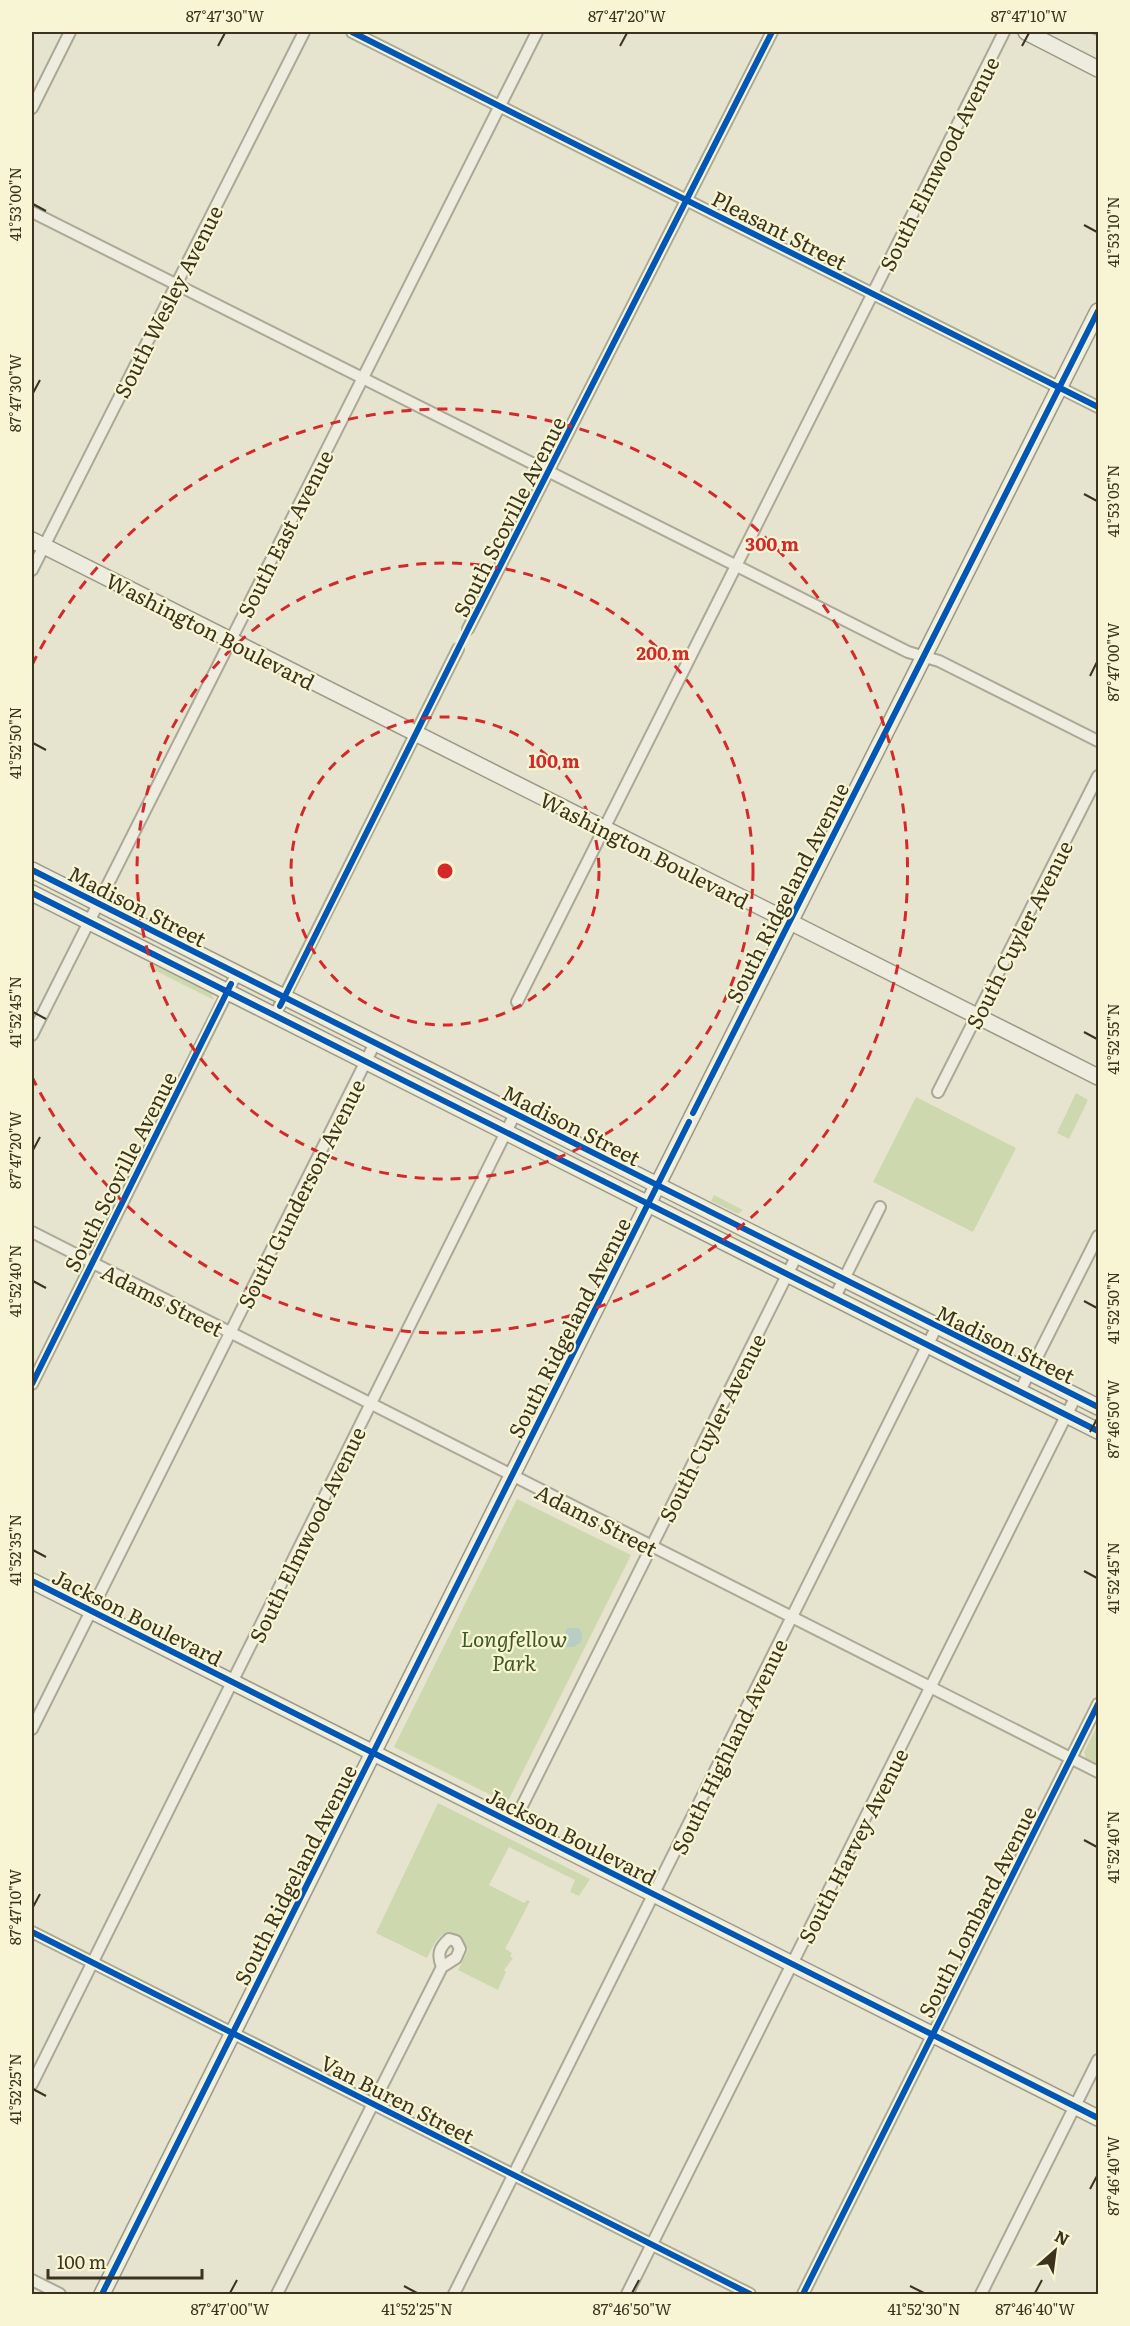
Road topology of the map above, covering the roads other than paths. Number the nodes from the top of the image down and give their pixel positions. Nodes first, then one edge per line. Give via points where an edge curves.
1 (70, 32) edge
2 (304, 32) edge
3 (352, 32) edge
4 (537, 32) edge
5 (772, 32) edge
6 (1004, 32) edge
7 (1026, 32) edge
8 (1098, 69) edge
9 (499, 106) junction
10 (32, 108) edge
11 (687, 201) junction
12 (32, 212) edge
13 (175, 284) junction
14 (873, 294) junction
15 (1098, 311) edge
16 (362, 378) junction
17 (1060, 388) junction
18 (1098, 407) edge
19 (549, 472) junction
20 (38, 543) edge
21 (737, 566) junction
22 (32, 570) edge
23 (468, 629) dead end
24 (230, 640) junction
25 (458, 649) dead end
26 (923, 656) junction
27 (416, 733) junction
28 (1098, 741) edge
29 (1098, 776) edge
30 (605, 829) junction
31 (32, 870) edge
32 (32, 893) edge
33 (97, 903) junction
34 (88, 922) junction
35 (790, 922) junction
36 (237, 973) junction
37 (227, 993) junction
38 (284, 997) junction
39 (517, 1002) dead end
40 (976, 1016) junction
41 (274, 1017) junction
42 (32, 1035) edge
43 (375, 1043) junction
44 (365, 1063) junction
45 (1098, 1077) edge
46 (938, 1092) dead end
47 (515, 1114) junction
48 (505, 1133) junction
49 (657, 1186) junction
50 (648, 1204) junction
51 (880, 1207) dead end
52 (32, 1232) edge
53 (1098, 1236) edge
54 (796, 1257) junction
55 (92, 1263) junction
56 (787, 1276) junction
57 (844, 1280) junction
58 (834, 1299) junction
59 (936, 1326) junction
60 (230, 1333) junction
61 (927, 1345) junction
62 (1029, 1372) junction
63 (32, 1384) edge
64 (1020, 1391) junction
65 (1076, 1396) junction
66 (371, 1404) junction
67 (1098, 1407) edge
68 (1067, 1415) junction
69 (1098, 1431) edge
70 (512, 1476) junction
71 (652, 1546) junction
72 (32, 1581) edge
73 (91, 1611) junction
74 (791, 1617) junction
75 (232, 1682) junction
76 (931, 1688) junction
77 (1098, 1704) edge
78 (32, 1730) edge
79 (373, 1753) junction
80 (1071, 1759) junction
81 (1098, 1772) edge
82 (513, 1824) junction
83 (654, 1896) junction
84 (32, 1932) edge
85 (93, 1963) junction
86 (792, 1965) junction
87 (442, 1967) dead end
88 (233, 2033) junction
89 (933, 2036) junction
90 (1098, 2060) edge
91 (32, 2084) edge
92 (373, 2104) junction
93 (1075, 2107) junction
94 (1098, 2118) edge
95 (514, 2175) junction
96 (652, 2245) junction
97 (32, 2280) edge
98 (60, 2295) edge
99 (102, 2295) edge
100 (277, 2295) edge
101 (454, 2295) edge
102 (627, 2295) edge
103 (750, 2295) edge
104 (803, 2295) edge
105 (981, 2295) edge

1 - 10 street
2 - 13 street, South Wesley Avenue
3 - 9 street, Pleasant Street
4 - 9 street, South East Avenue
5 - 11 street, South Scoville Avenue
6 - 14 street, South Elmwood Avenue
7 - 8 street
9 - 11 street, Pleasant Street
9 - 16 street, South East Avenue
11 - 14 street, Pleasant Street
11 - 19 street, South Scoville Avenue
12 - 13 street
13 - 16 street
13 - 20 street, South Wesley Avenue
14 - 17 street, Pleasant Street
14 - 21 street, South Elmwood Avenue
15 - 17 street, South Ridgeland Avenue
16 - 19 street
16 - 24 street, South East Avenue
17 - 18 street, Pleasant Street
17 - 26 street, South Ridgeland Avenue
19 - 21 street
19 - 23 street, South Scoville Avenue
20 - 22 street, South Wesley Avenue
20 - 24 street, Washington Boulevard
21 - 26 street
21 - 30 street, South Elmwood Avenue
24 - 27 street, Washington Boulevard
24 - 33 street, South East Avenue
25 - 27 street, South Scoville Avenue
26 - 28 street
26 - 35 street, South Ridgeland Avenue
27 - 30 street, Washington Boulevard
27 - 38 street, South Scoville Avenue
29 - 40 street, South Cuyler Avenue
30 - 35 street, Washington Boulevard
30 - 39 street, South Elmwood Avenue
31 - 33 street, Madison Street
32 - 34 street, Madison Street
33 - 34 street, South East Avenue
33 - 36 street, Madison Street
34 - 37 street, Madison Street
34 - 42 street, South East Avenue
35 - 40 street, Washington Boulevard
35 - 49 street, South Ridgeland Avenue
36 - 37 street, South Scoville Avenue
36 - 38 street, Madison Street
37 - 41 street, Madison Street
37 - 55 street, South Scoville Avenue
38 - 41 street, South Scoville Avenue
38 - 43 street, Madison Street
40 - 45 street, Washington Boulevard
40 - 46 street, South Cuyler Avenue
41 - 44 street, Madison Street
43 - 44 street, South Gunderson Avenue
43 - 47 street, Madison Street
44 - 48 street, Madison Street
44 - 60 street, South Gunderson Avenue
47 - 48 street, South Elmwood Avenue
47 - 49 street, Madison Street
48 - 50 street, Madison Street
48 - 66 street, South Elmwood Avenue
49 - 50 street, South Ridgeland Avenue
49 - 54 street, Madison Street
50 - 56 street, Madison Street
50 - 70 street, South Ridgeland Avenue
51 - 57 street
52 - 55 street, Adams Street
53 - 62 street
54 - 56 street, South Cuyler Avenue
54 - 57 street, Madison Street
55 - 60 street, Adams Street
55 - 63 street, South Scoville Avenue
56 - 58 street, Madison Street
56 - 71 street, South Cuyler Avenue
57 - 58 street
57 - 59 street, Madison Street
58 - 61 street, Madison Street
59 - 61 street, South Highland Avenue
59 - 62 street, Madison Street
60 - 66 street, Adams Street
60 - 73 street, South Gunderson Avenue
61 - 64 street, Madison Street
61 - 74 street, South Highland Avenue
62 - 64 street
62 - 65 street, Madison Street
64 - 68 street, Madison Street
65 - 67 street, Madison Street
65 - 68 street, South Harvey Avenue
66 - 70 street, Adams Street
66 - 75 street, South Elmwood Avenue
68 - 69 street, Madison Street
68 - 76 street, South Harvey Avenue
70 - 71 street, Adams Street
70 - 79 street, South Ridgeland Avenue
71 - 74 street, Adams Street
71 - 82 street, South Cuyler Avenue
72 - 73 street, Jackson Boulevard
73 - 75 street, Jackson Boulevard
73 - 78 street, South Gunderson Avenue
74 - 76 street, Adams Street
74 - 83 street, South Highland Avenue
75 - 79 street, Jackson Boulevard
75 - 85 street, South Elmwood Avenue
76 - 80 street, Adams Street
76 - 86 street, South Harvey Avenue
77 - 80 street, South Lombard Avenue
79 - 82 street, Jackson Boulevard
79 - 88 street, South Ridgeland Avenue
80 - 81 street, Adams Street
80 - 89 street, South Lombard Avenue
82 - 83 street, Jackson Boulevard
83 - 86 street, Jackson Boulevard
83 - 95 street, South Highland Avenue
84 - 85 street, Van Buren Street
85 - 88 street, Van Buren Street
85 - 91 street, South Elmwood Avenue
86 - 89 street, Jackson Boulevard
86 - 96 street, South Harvey Avenue
87 - 92 street
88 - 92 street, Van Buren Street
88 - 99 street, South Ridgeland Avenue
89 - 93 street, Jackson Boulevard
89 - 104 street, South Lombard Avenue
90 - 93 street
92 - 95 street, Van Buren Street
92 - 100 street
93 - 94 street, Jackson Boulevard
93 - 105 street
95 - 96 street, Van Buren Street
95 - 101 street, South Highland Avenue
96 - 102 street, South Harvey Avenue
96 - 103 street, Van Buren Street
97 - 98 street

